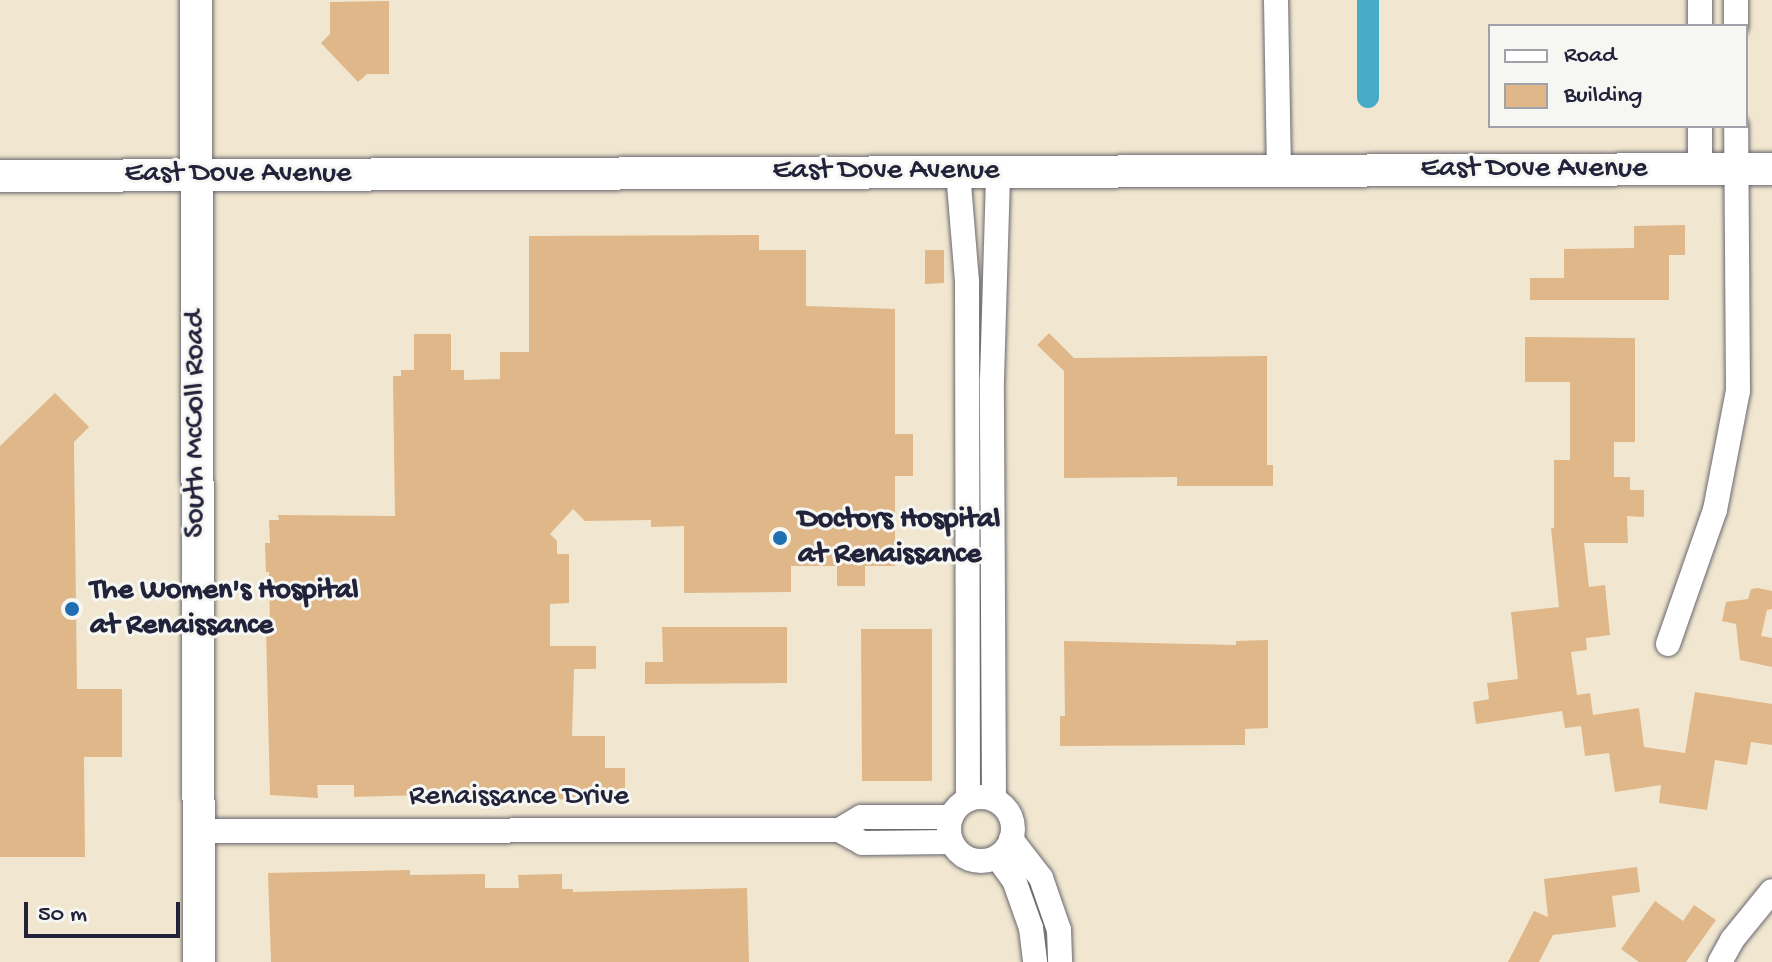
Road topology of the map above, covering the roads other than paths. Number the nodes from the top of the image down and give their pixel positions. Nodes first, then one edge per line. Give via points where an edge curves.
1 (196, 0) edge
2 (1276, 0) edge
3 (1700, 0) edge
4 (1736, 0) edge
5 (1700, 24) edge
6 (1736, 24) edge
7 (1700, 128) edge
8 (1736, 128) edge
9 (1736, 169) junction
10 (1772, 169) edge
11 (1700, 170) junction
12 (1279, 171) junction
13 (958, 172) junction
14 (998, 172) junction
15 (197, 175) junction
16 (0, 176) edge
17 (967, 304) junction
18 (994, 304) junction
19 (992, 379) junction
20 (966, 380) junction
21 (967, 436) junction
22 (992, 436) junction
23 (968, 559) junction
24 (992, 559) junction
25 (993, 608) junction
26 (968, 609) junction
27 (1668, 644) dead end
28 (968, 680) junction
29 (992, 680) junction
30 (968, 799) junction
31 (994, 799) junction
32 (951, 817) junction
33 (839, 830) junction
34 (198, 831) junction
35 (951, 842) junction
36 (1004, 848) junction
37 (1024, 875) junction
38 (1772, 891) edge
39 (1035, 954) edge
40 (1060, 954) edge
41 (199, 962) edge
42 (1720, 962) edge

1 - 15 main road, South McColl Road
2 - 12 street
3 - 5 street
4 - 6 street
7 - 11 street
8 - 9 street
9 - 10 main road, East Dove Avenue
9 - 11 main road, East Dove Avenue
9 - 27 street via 1738,391 1715,510
11 - 12 main road, East Dove Avenue
12 - 14 main road, East Dove Avenue
13 - 14 main road, East Dove Avenue
13 - 15 main road, East Dove Avenue
13 - 17 street
14 - 18 street
15 - 16 main road, East Dove Avenue
15 - 34 main road, South McColl Road
17 - 18 street
17 - 20 street
18 - 19 street
19 - 20 street
19 - 22 street
20 - 21 street
21 - 22 street
21 - 23 street
22 - 24 street
23 - 24 street
23 - 26 street
24 - 25 street
25 - 26 street
25 - 29 street
26 - 28 street
28 - 29 street
28 - 30 street
29 - 31 street
30 - 31 street
30 - 32 street
31 - 36 street via 1009,814
32 - 33 street, Renaissance Drive via 861,817
32 - 35 street
33 - 34 street, Renaissance Drive
33 - 35 street, Renaissance Drive via 862,843
34 - 41 main road, South McColl Road
35 - 36 street via 969,859 983,861
36 - 37 street
37 - 39 street
37 - 40 street via 1041,878
38 - 42 street
39 - 40 street

